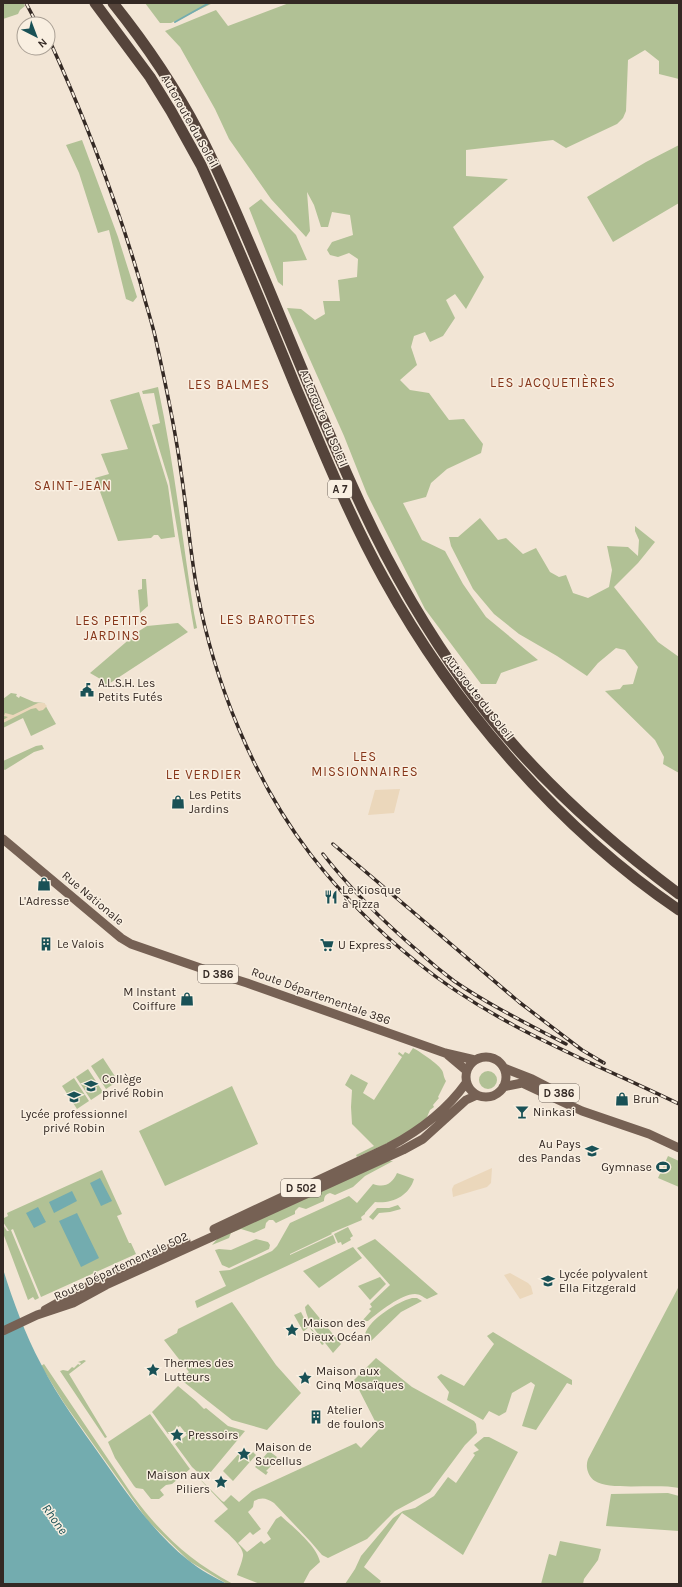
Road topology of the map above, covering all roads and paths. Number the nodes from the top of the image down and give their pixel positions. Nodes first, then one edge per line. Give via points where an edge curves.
1 (95, 3) edge
2 (113, 3) edge
3 (3, 838) edge
4 (679, 894) edge
5 (679, 910) edge
6 (121, 938) joint
7 (445, 1053) junction
8 (475, 1060) junction
9 (504, 1068) junction
10 (467, 1071) junction
11 (466, 1083) junction
12 (522, 1083) junction
13 (543, 1085) junction
14 (503, 1087) junction
15 (477, 1095) junction
16 (614, 1121) junction
17 (679, 1148) edge
18 (38, 1315) junction
19 (3, 1331) edge

1 - 5 highway, Autoroute du Soleil / A 7 via 150,77 202,165 349,509 383,578 422,642 461,698 502,749 554,805 608,855
2 - 4 highway, Autoroute du Soleil / A 7 via 160,66 210,154 361,504 394,572 420,616 469,689 535,767 592,823
3 - 6 main road, Rue Nationale / D 386
6 - 7 main road, Route Départementale 386 / D 386 via 133,945
7 - 8 main road, Route Départementale 386 / D 386
7 - 10 main road, Route Départementale 386 / D 386
8 - 9 main road via 494,1059
8 - 10 main road
9 - 13 main road, D 386
9 - 14 main road via 506,1074
10 - 11 main road
11 - 15 main road
11 - 18 main road, Route Départementale 502 / D 502 via 426,1124 389,1148 103,1278
12 - 13 main road, D 386
12 - 14 main road, D 386
12 - 16 main road, D 386 via 582,1111
13 - 16 main road, D 386
14 - 15 main road via 492,1096
15 - 18 main road, Route Départementale 502 / D 502 via 466,1100 423,1139 403,1150 106,1285 73,1303
16 - 17 main road, D 386
18 - 19 main road, D 502

